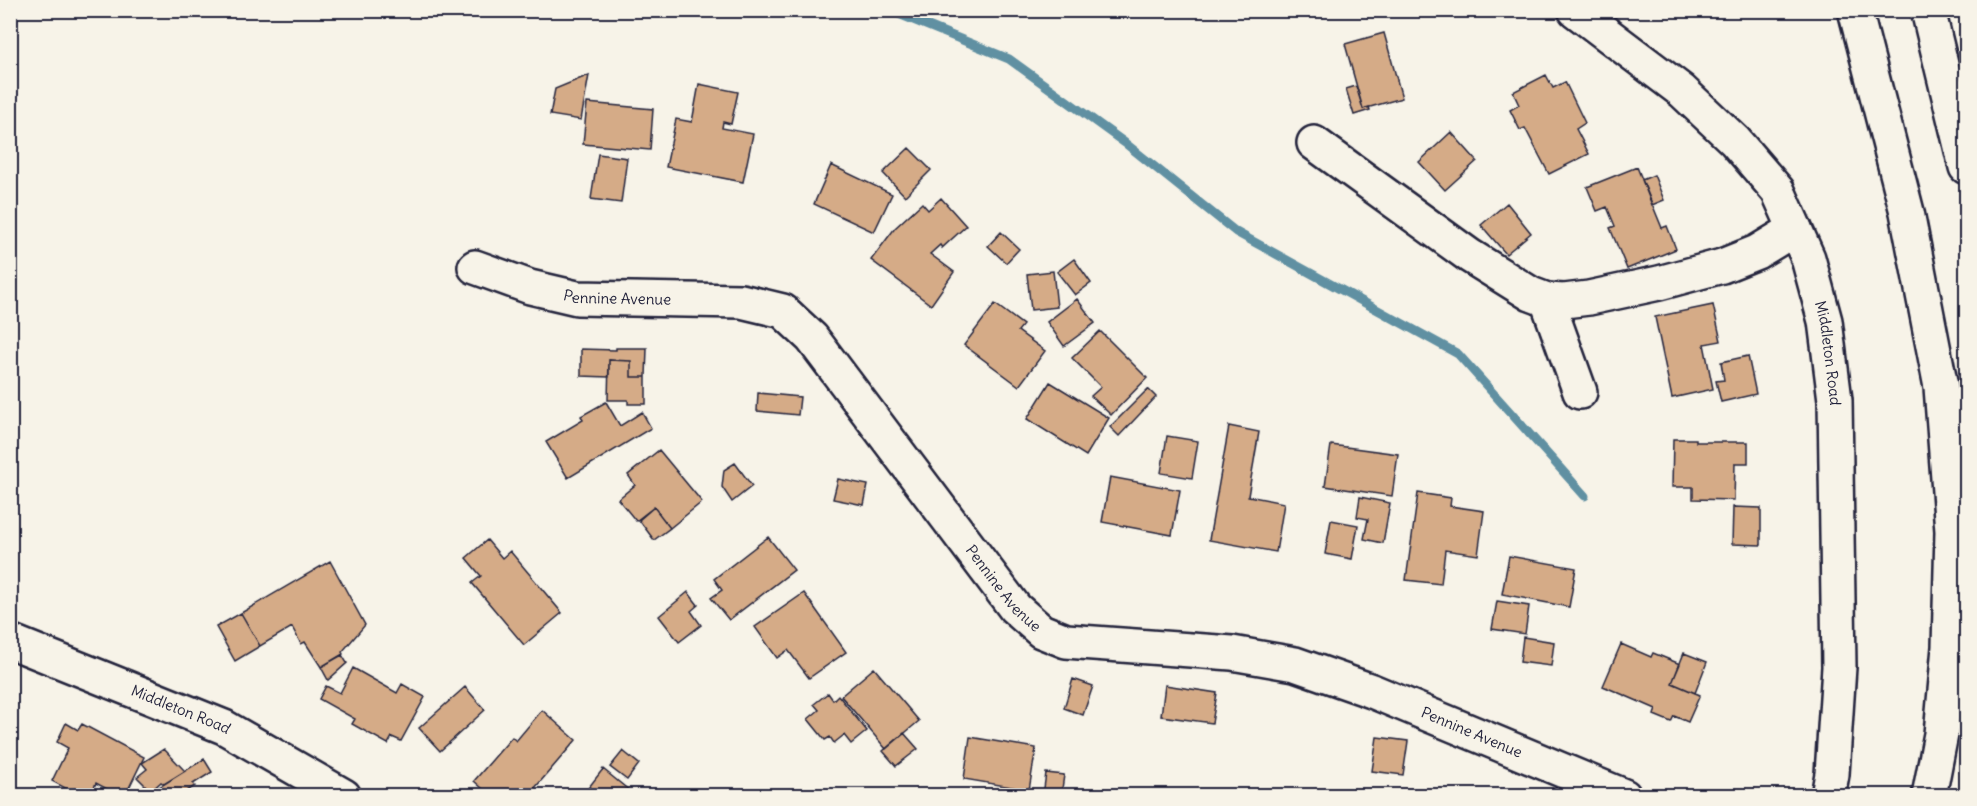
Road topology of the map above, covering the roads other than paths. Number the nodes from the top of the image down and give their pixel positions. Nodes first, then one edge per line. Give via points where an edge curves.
1 (1575, 10) edge
2 (1855, 10) edge
3 (1928, 10) edge
4 (1314, 143) dead end
5 (1966, 167) edge
6 (1795, 229) junction
7 (475, 267) dead end
8 (1547, 300) junction
9 (1580, 392) dead end
10 (10, 641) edge
11 (344, 795) edge
12 (1624, 795) edge
13 (1828, 795) edge
14 (1929, 795) edge

1 - 6 main road, Middleton Road via 1682,91 1735,141 1778,191
2 - 14 main road via 1907,212 1941,387 1952,531 1949,647 1941,734
3 - 5 main road
4 - 8 main road via 1470,256
6 - 8 main road via 1722,266 1589,298
6 - 13 main road, Middleton Road via 1808,258 1825,321 1834,400 1839,667
7 - 12 main road, Pennine Avenue via 530,287 577,298 741,301 783,311 813,338 1015,609 1041,631 1066,641 1232,653 1295,664 1372,691
8 - 9 main road
10 - 11 main road, Middleton Road via 224,727

